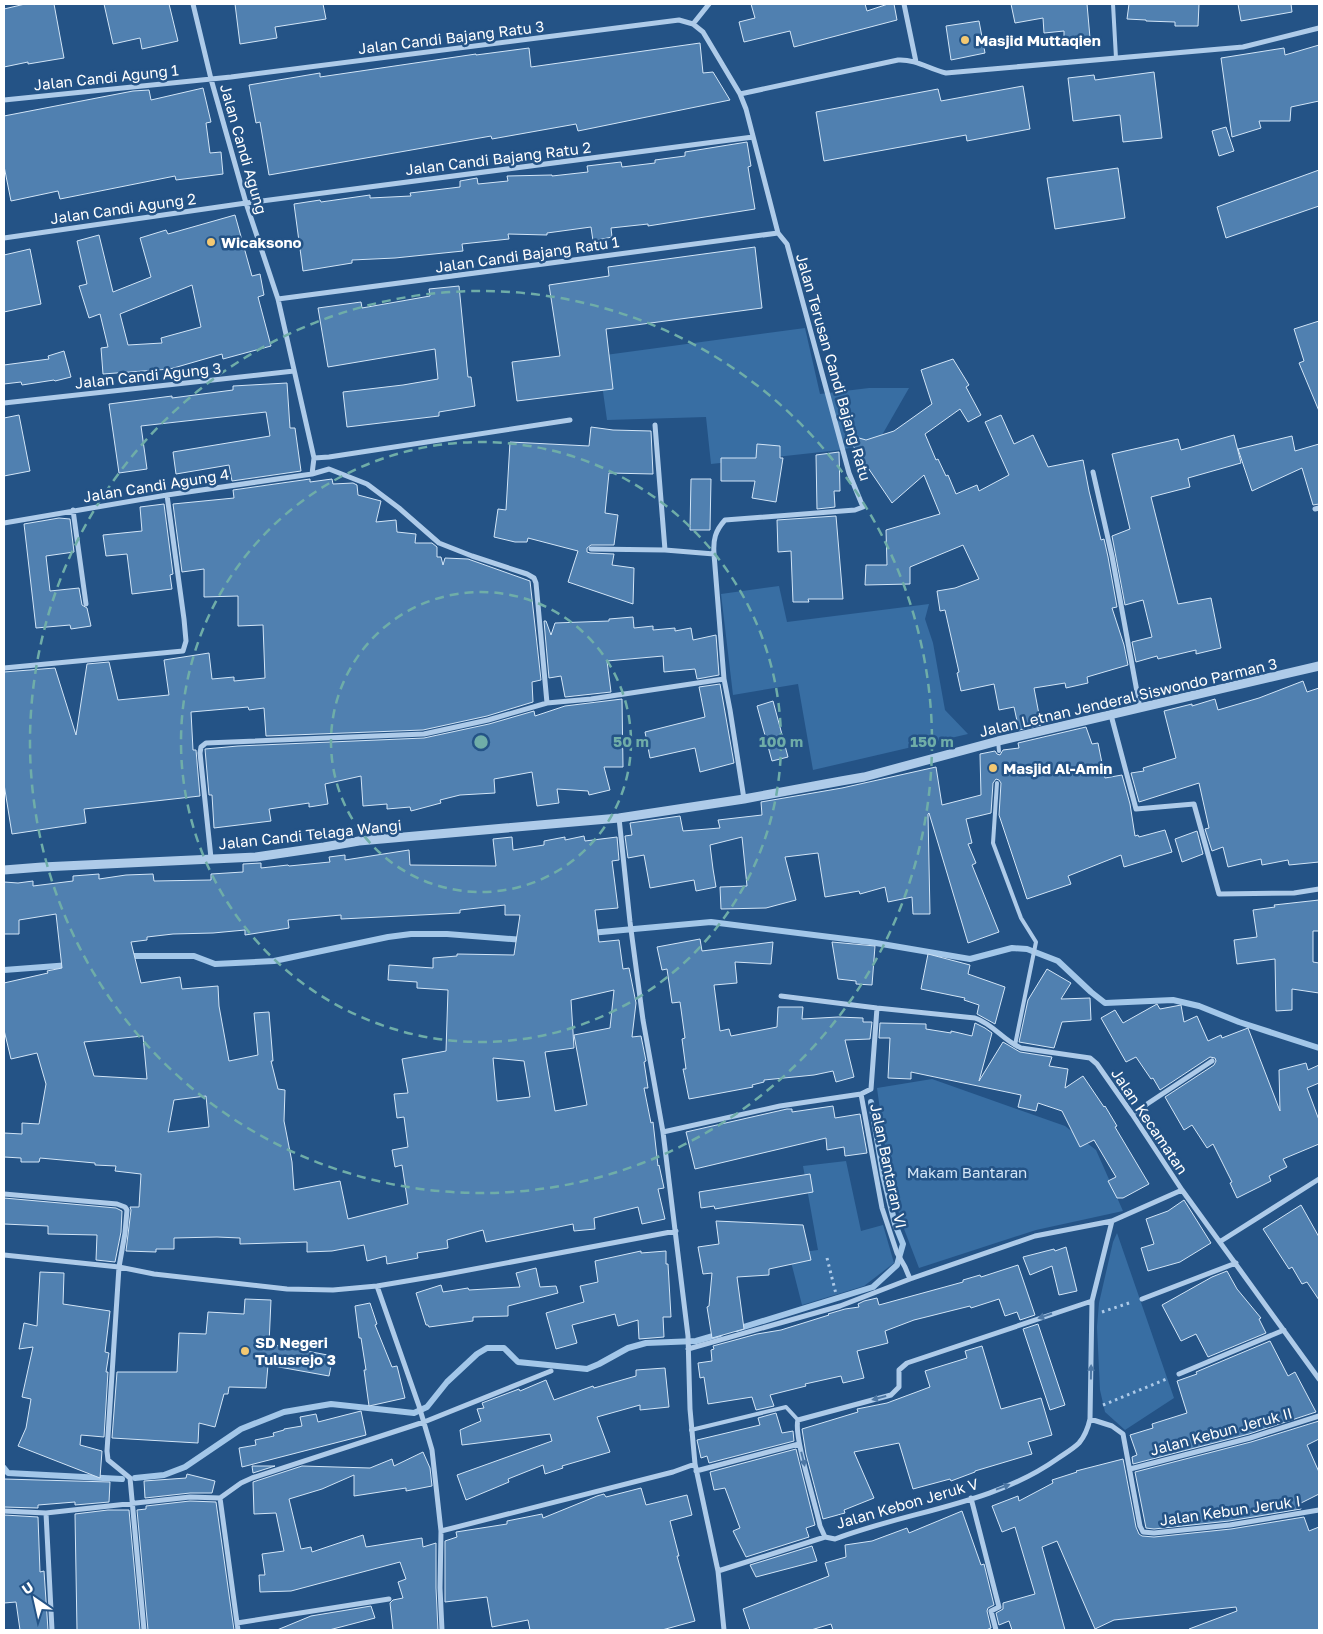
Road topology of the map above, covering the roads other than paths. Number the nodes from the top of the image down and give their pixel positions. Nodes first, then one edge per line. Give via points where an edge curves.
1 (193, 4) edge
2 (708, 4) edge
3 (904, 4) edge
4 (1113, 4) edge
5 (693, 24) junction
6 (1319, 28) edge
7 (1116, 58) junction
8 (916, 62) junction
9 (211, 79) junction
10 (740, 94) junction
11 (4, 100) edge
12 (753, 137) junction
13 (246, 203) junction
14 (778, 233) junction
15 (4, 238) edge
16 (278, 299) junction
17 (294, 370) junction
18 (4, 404) edge
19 (570, 420) dead end
20 (655, 425) dead end
21 (314, 458) junction
22 (1093, 472) dead end
23 (312, 474) junction
24 (167, 495) junction
25 (73, 510) junction
26 (4, 523) edge
27 (591, 550) dead end
28 (665, 550) junction
29 (714, 554) junction
30 (86, 604) dead end
31 (1319, 666) edge
32 (4, 668) edge
33 (724, 679) junction
34 (547, 703) junction
35 (1140, 708) junction
36 (1111, 715) junction
37 (998, 741) junction
38 (999, 751) dead end
39 (997, 783) dead end
40 (744, 799) junction
41 (619, 818) junction
42 (211, 858) junction
43 (4, 870) edge
44 (1319, 889) edge
45 (781, 996) dead end
46 (877, 1008) junction
47 (1015, 1045) junction
48 (1212, 1061) dead end
49 (861, 1094) junction
50 (1132, 1114) junction
51 (663, 1132) junction
52 (1319, 1180) edge
53 (1182, 1190) junction
54 (4, 1194) edge
55 (1112, 1221) junction
56 (676, 1231) junction
57 (1220, 1241) junction
58 (4, 1255) edge
59 (1236, 1263) junction
60 (119, 1267) junction
61 (910, 1279) junction
62 (377, 1286) junction
63 (1142, 1299) dead end
64 (1092, 1301) junction
65 (1284, 1330) junction
66 (688, 1346) junction
67 (551, 1371) dead end
68 (1179, 1374) dead end
69 (1319, 1380) edge
70 (1319, 1416) edge
71 (1090, 1419) junction
72 (798, 1420) junction
73 (424, 1422) junction
74 (691, 1430) junction
75 (800, 1444) junction
76 (695, 1464) junction
77 (1130, 1469) junction
78 (696, 1471) junction
79 (220, 1498) junction
80 (971, 1498) junction
81 (133, 1503) junction
82 (1319, 1510) edge
83 (4, 1511) edge
84 (46, 1512) junction
85 (441, 1531) junction
86 (825, 1537) junction
87 (718, 1571) junction
88 (389, 1599) dead end
89 (237, 1623) junction
90 (52, 1630) edge
91 (144, 1630) edge
92 (238, 1630) edge
93 (442, 1630) edge
94 (724, 1630) edge
95 (996, 1630) edge

1 - 9 street, Jalan Candi Agung
2 - 5 street
3 - 8 street
4 - 7 lane
5 - 9 street, Jalan Candi Bajang Ratu 3 via 679,20
5 - 10 street via 707,37
6 - 7 street via 1243,47
7 - 8 street via 946,72
8 - 10 street via 898,60
9 - 11 street, Jalan Candi Agung 1
9 - 13 street, Jalan Candi Agung
10 - 12 street
12 - 13 street, Jalan Candi Bajang Ratu 2
12 - 14 street
13 - 15 street, Jalan Candi Agung 2
13 - 16 street, Jalan Candi Agung
14 - 16 street, Jalan Candi Bajang Ratu 1
14 - 29 street, Jalan Terusan Candi Bajang Ratu via 787,244 849,473 863,507 725,520 713,542
16 - 17 street, Jalan Candi Agung
17 - 18 street, Jalan Candi Agung 3
17 - 21 street, Jalan Candi Agung
19 - 21 street
20 - 28 street
21 - 23 street, Jalan Candi Agung
22 - 35 street
23 - 24 street, Jalan Candi Agung 4
23 - 34 street, Jalan Candi Agung 4 via 329,469 368,484 439,543 534,578
24 - 25 street, Jalan Candi Agung 4
24 - 32 street via 186,641 183,650
25 - 26 street, Jalan Candi Agung 4
25 - 30 street
27 - 28 street
28 - 29 street
29 - 33 street, Jalan Terusan Candi Bajang Ratu
31 - 35 street, Jalan Letnan Jenderal Siswondo Parman 3
33 - 34 street
33 - 40 street, Jalan Terusan Candi Bajang Ratu
34 - 42 street via 424,734 206,743 200,753
35 - 36 street, Jalan Letnan Jenderal Siswondo Parman 3
36 - 37 street, Jalan Letnan Jenderal Siswondo Parman 3
36 - 44 street via 1136,809 1194,804 1218,894 1294,893
37 - 38 lane
37 - 40 street, Jalan Letnan Jenderal Siswondo Parman 3 via 864,777
39 - 47 lane via 993,843 1021,918 1036,942
40 - 41 street, Jalan Letnan Jenderal Siswondo Parman 3
41 - 42 street, Jalan Candi Telaga Wangi via 358,841 256,856
41 - 51 street via 643,1020
42 - 43 street, Jalan Candi Telaga Wangi
45 - 46 street, Jalan Kecamatan
46 - 47 street, Jalan Kecamatan via 975,1018 985,1021
46 - 49 street, Jalan Bantaran VI via 872,1089
47 - 50 street, Jalan Kecamatan via 1090,1058
48 - 50 street
49 - 51 street via 780,1106
49 - 61 street, Jalan Bantaran VI via 882,1208 897,1253
50 - 53 street, Jalan Kecamatan
51 - 56 street
52 - 57 street
53 - 55 street
53 - 57 street, Jalan Kecamatan
54 - 60 street via 125,1207 127,1217
55 - 61 street via 1035,1236
55 - 64 street, Jalan Kebon Jeruk V
56 - 62 street
56 - 66 street
57 - 59 street, Jalan Kecamatan
58 - 60 street
59 - 63 street
59 - 65 street, Jalan Kecamatan
60 - 62 street via 287,1289 333,1290
60 - 81 street via 107,1451 108,1460 130,1478
61 - 66 street via 840,1306
62 - 73 street
71 -> 64 street, Jalan Kebon Jeruk V
64 -> 72 street via 906,1363 899,1370 898,1387 891,1395
65 - 68 street
65 - 69 street, Jalan Kecamatan
66 - 74 street
67 - 73 street
70 - 77 street, Jalan Kebun Jeruk II via 1250,1438
71 - 77 street via 1112,1426 1123,1434
80 -> 71 street, Jalan Kebon Jeruk V via 1040,1471 1078,1444
72 - 74 lane via 786,1407
72 - 75 street, Jalan Kebon Jeruk V
73 - 79 street via 252,1478
73 - 85 street via 432,1450
74 - 76 street
75 - 78 street
75 -> 86 street, Jalan Kebon Jeruk V
76 - 78 street
76 - 85 street
77 - 82 street, Jalan Kebun Jeruk I via 1143,1532 1230,1525
78 - 87 street
79 - 81 street via 190,1497
79 - 89 street
80 - 86 street, Jalan Kebon Jeruk V via 835,1538
80 - 95 street via 999,1607 991,1611
81 - 84 street
81 - 91 street
83 - 84 street
84 - 90 street
85 - 93 street
86 - 87 street
87 - 94 street
88 - 89 street
89 - 92 street

